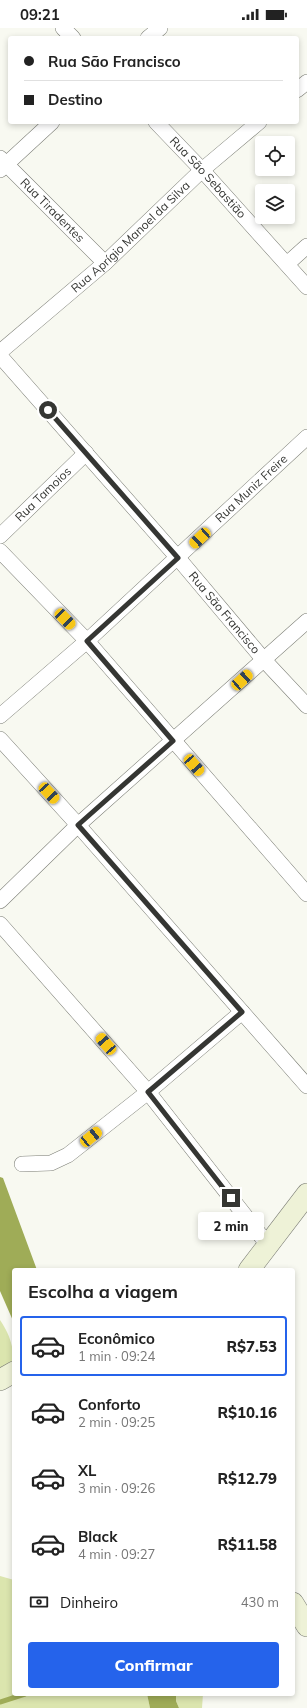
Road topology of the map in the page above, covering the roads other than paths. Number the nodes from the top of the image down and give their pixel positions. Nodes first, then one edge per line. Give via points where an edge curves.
1 (63, 28) edge
2 (160, 28) edge
3 (71, 36) edge
4 (150, 36) edge
5 (307, 82) edge
6 (299, 88) edge
7 (50, 124) edge
8 (158, 124) edge
9 (258, 124) edge
10 (2, 164) edge
11 (202, 170) junction
12 (307, 246) edge
13 (105, 263) junction
14 (287, 264) junction
15 (307, 287) edge
16 (0, 352) edge
17 (0, 356) edge
18 (307, 437) edge
19 (86, 453) junction
20 (0, 536) edge
21 (0, 551) edge
22 (178, 558) junction
23 (307, 621) edge
24 (87, 641) junction
25 (264, 660) junction
26 (307, 706) edge
27 (0, 716) edge
28 (0, 739) edge
29 (173, 741) junction
30 (78, 825) junction
31 (307, 894) edge
32 (0, 901) edge
33 (0, 924) edge
34 (242, 1012) junction
35 (307, 1086) edge
36 (148, 1092) junction
37 (22, 1164) dead end
38 (307, 1194) edge
39 (268, 1245) junction
40 (251, 1268) edge
41 (12, 1373) edge
42 (0, 1380) edge
43 (298, 1605) edge
44 (307, 1626) edge

1 - 3 street
2 - 4 street
5 - 6 street
7 - 10 street
8 - 11 street, Rua São Sebastião
9 - 11 street, Rua Aprígio Manoel da Silva
10 - 13 street, Rua Tiradentes
11 - 13 street, Rua Aprígio Manoel da Silva
11 - 14 street, Rua São Sebastião
12 - 14 street
13 - 16 street, Rua Aprígio Manoel da Silva
14 - 15 street, Rua São Sebastião
17 - 19 street, Rua São Francisco
18 - 22 street, Rua Muniz Freire
19 - 20 street, Rua Tamoios
19 - 22 street, Rua São Francisco
21 - 24 street
22 - 24 street, Rua Muniz Freire
22 - 25 street, Rua São Francisco
23 - 25 street
24 - 27 street, Rua Muniz Freire
24 - 29 street
25 - 26 street, Rua São Francisco
25 - 29 street
28 - 30 street
29 - 30 street
29 - 31 street
30 - 32 street
30 - 34 street
33 - 36 street
34 - 35 street
34 - 36 street
36 - 37 street via 60,1160 51,1163
36 - 39 street
38 - 39 main road
39 - 40 main road
41 - 42 main road
43 - 44 main road

